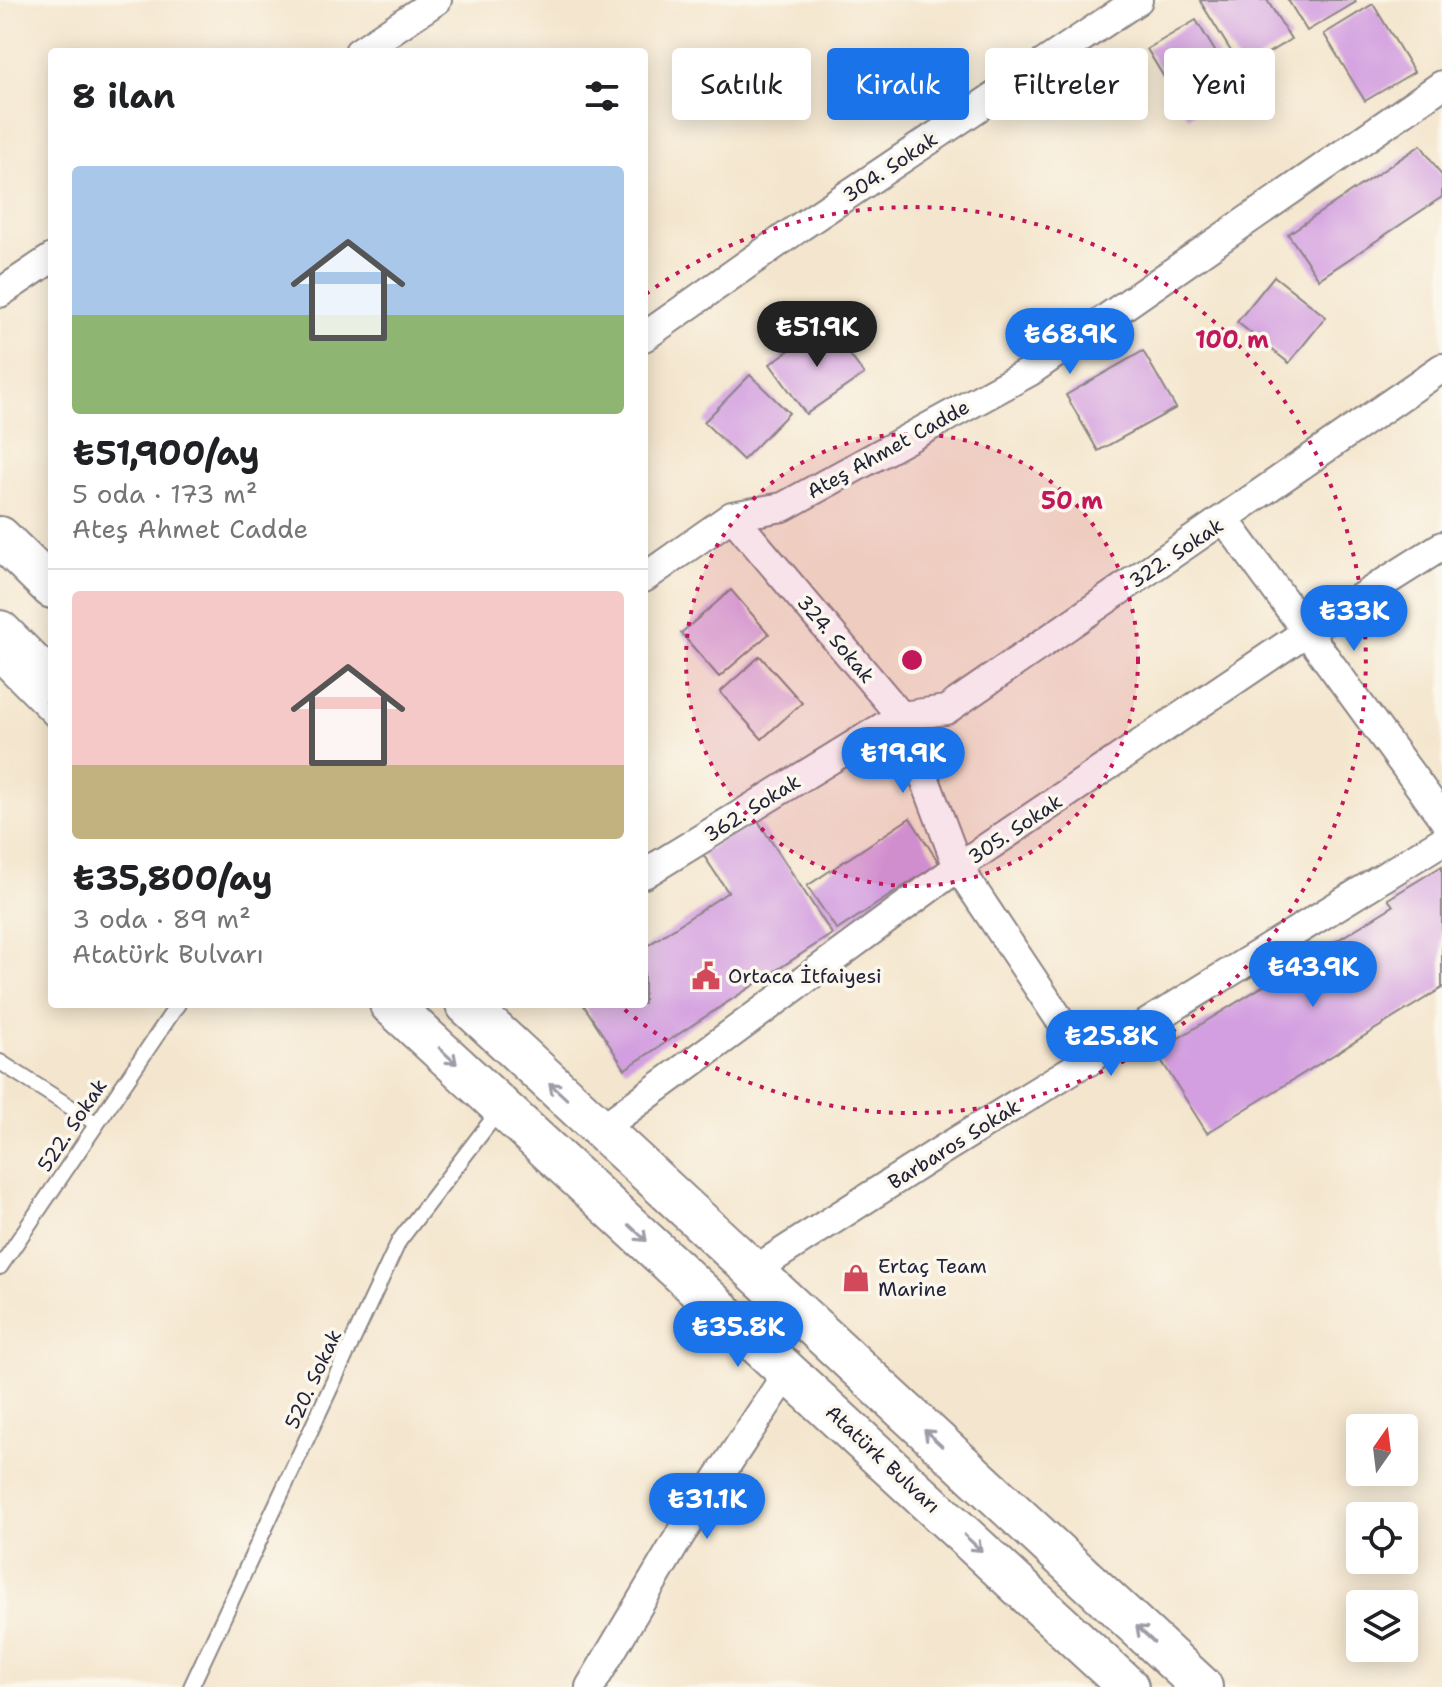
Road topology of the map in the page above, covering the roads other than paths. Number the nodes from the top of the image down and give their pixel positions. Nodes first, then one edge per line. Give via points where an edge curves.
1 (437, 0) edge
2 (1138, 0) edge
3 (365, 48) edge
4 (1442, 85) edge
5 (48, 261) edge
6 (0, 293) edge
7 (648, 334) edge
8 (1442, 368) edge
9 (732, 516) junction
10 (1225, 520) junction
11 (0, 537) edge
12 (1442, 546) edge
13 (648, 575) edge
14 (48, 584) edge
15 (0, 631) edge
16 (1306, 632) junction
17 (0, 667) edge
18 (48, 679) edge
19 (48, 715) edge
20 (901, 716) junction
21 (1442, 817) edge
22 (1442, 841) edge
23 (958, 867) junction
24 (648, 872) edge
25 (175, 1008) edge
26 (394, 1008) edge
27 (470, 1008) edge
28 (0, 1062) edge
29 (1088, 1062) junction
30 (502, 1107) junction
31 (97, 1124) junction
32 (600, 1130) junction
33 (0, 1267) edge
34 (753, 1271) junction
35 (788, 1372) junction
36 (191, 1687) edge
37 (590, 1687) edge
38 (1128, 1687) edge
39 (1202, 1687) edge

1 - 3 street
2 - 7 street, 304. Sokak
4 - 9 street, Ateş Ahmet Cadde via 1029,372 783,507
5 - 6 street
8 - 10 street, 322. Sokak
9 - 13 street, Ateş Ahmet Cadde
9 - 20 street, 324. Sokak
10 - 16 street
10 - 20 street, 322. Sokak via 946,710
11 - 14 main road
12 - 16 street, 305. Sokak
15 - 18 main road
16 - 21 street
16 - 23 street, 305. Sokak
17 - 19 lane
20 - 23 street, 324. Sokak
20 - 24 street, 362. Sokak
22 - 29 street, Barbaros Sokak
23 - 29 street, 324. Sokak
23 - 32 street, 305. Sokak
25 - 31 lane, 522. Sokak
26 -> 30 main road, Atatürk Bulvarı
32 -> 27 main road
28 - 31 lane
29 - 34 street, Barbaros Sokak
30 -> 35 main road, Atatürk Bulvarı
30 - 36 lane, 520. Sokak via 399,1241
31 - 33 lane, 522. Sokak
32 - 34 main road
39 -> 34 main road
35 - 37 street via 679,1537
35 -> 38 main road, Atatürk Bulvarı

